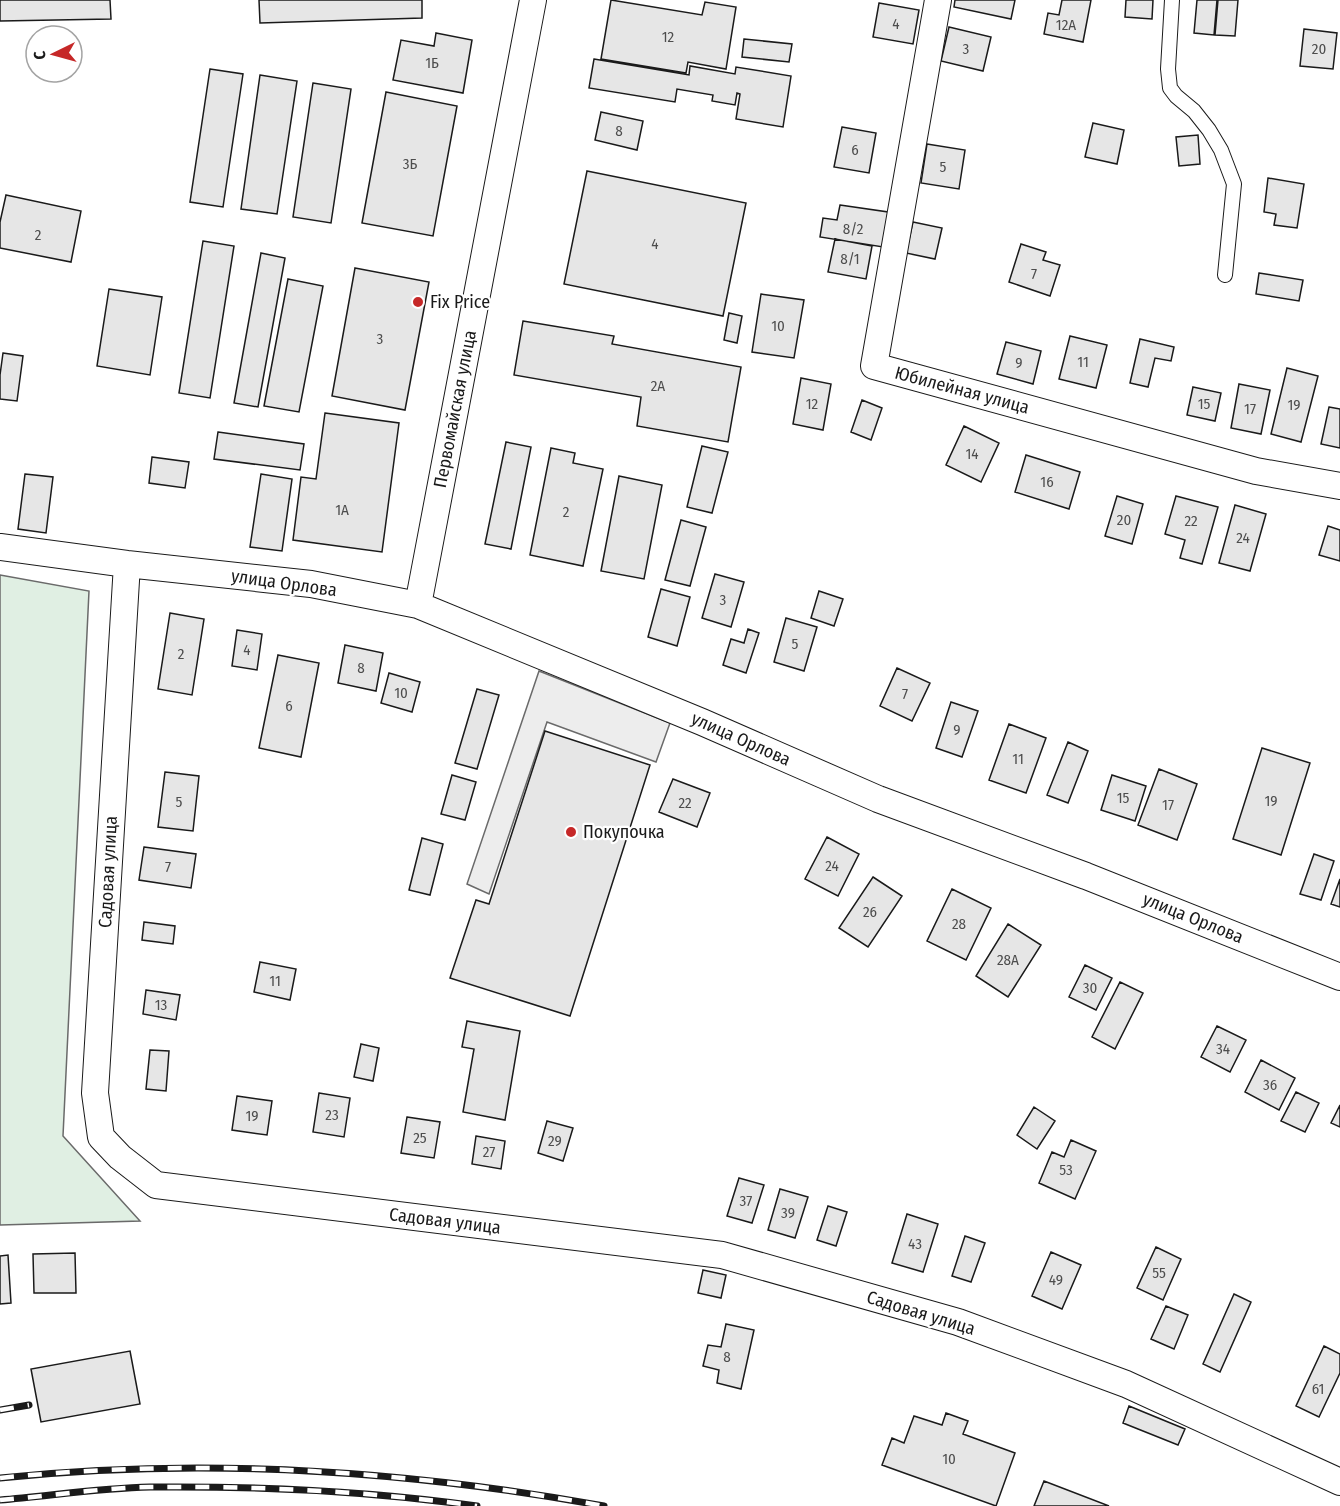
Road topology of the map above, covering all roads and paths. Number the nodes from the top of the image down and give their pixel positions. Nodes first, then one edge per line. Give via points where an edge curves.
1 (533, 0) edge
2 (938, 0) edge
3 (1172, 0) edge
4 (1225, 275) dead end
5 (1340, 486) edge
6 (0, 547) edge
7 (127, 564) junction
8 (418, 605) junction
9 (1340, 977) edge
10 (1340, 1482) edge

1 - 8 street, Первомайская улица
2 - 5 street, Юбилейная улица via 874,366 1256,471
3 - 4 lane via 1170,88 1209,130 1234,184
6 - 7 street, улица Орлова
7 - 8 street, улица Орлова via 311,584
7 - 10 street, Садовая улица via 95,1093 101,1137 156,1185 722,1255 958,1322 1126,1384
8 - 9 street, улица Орлова via 878,799

